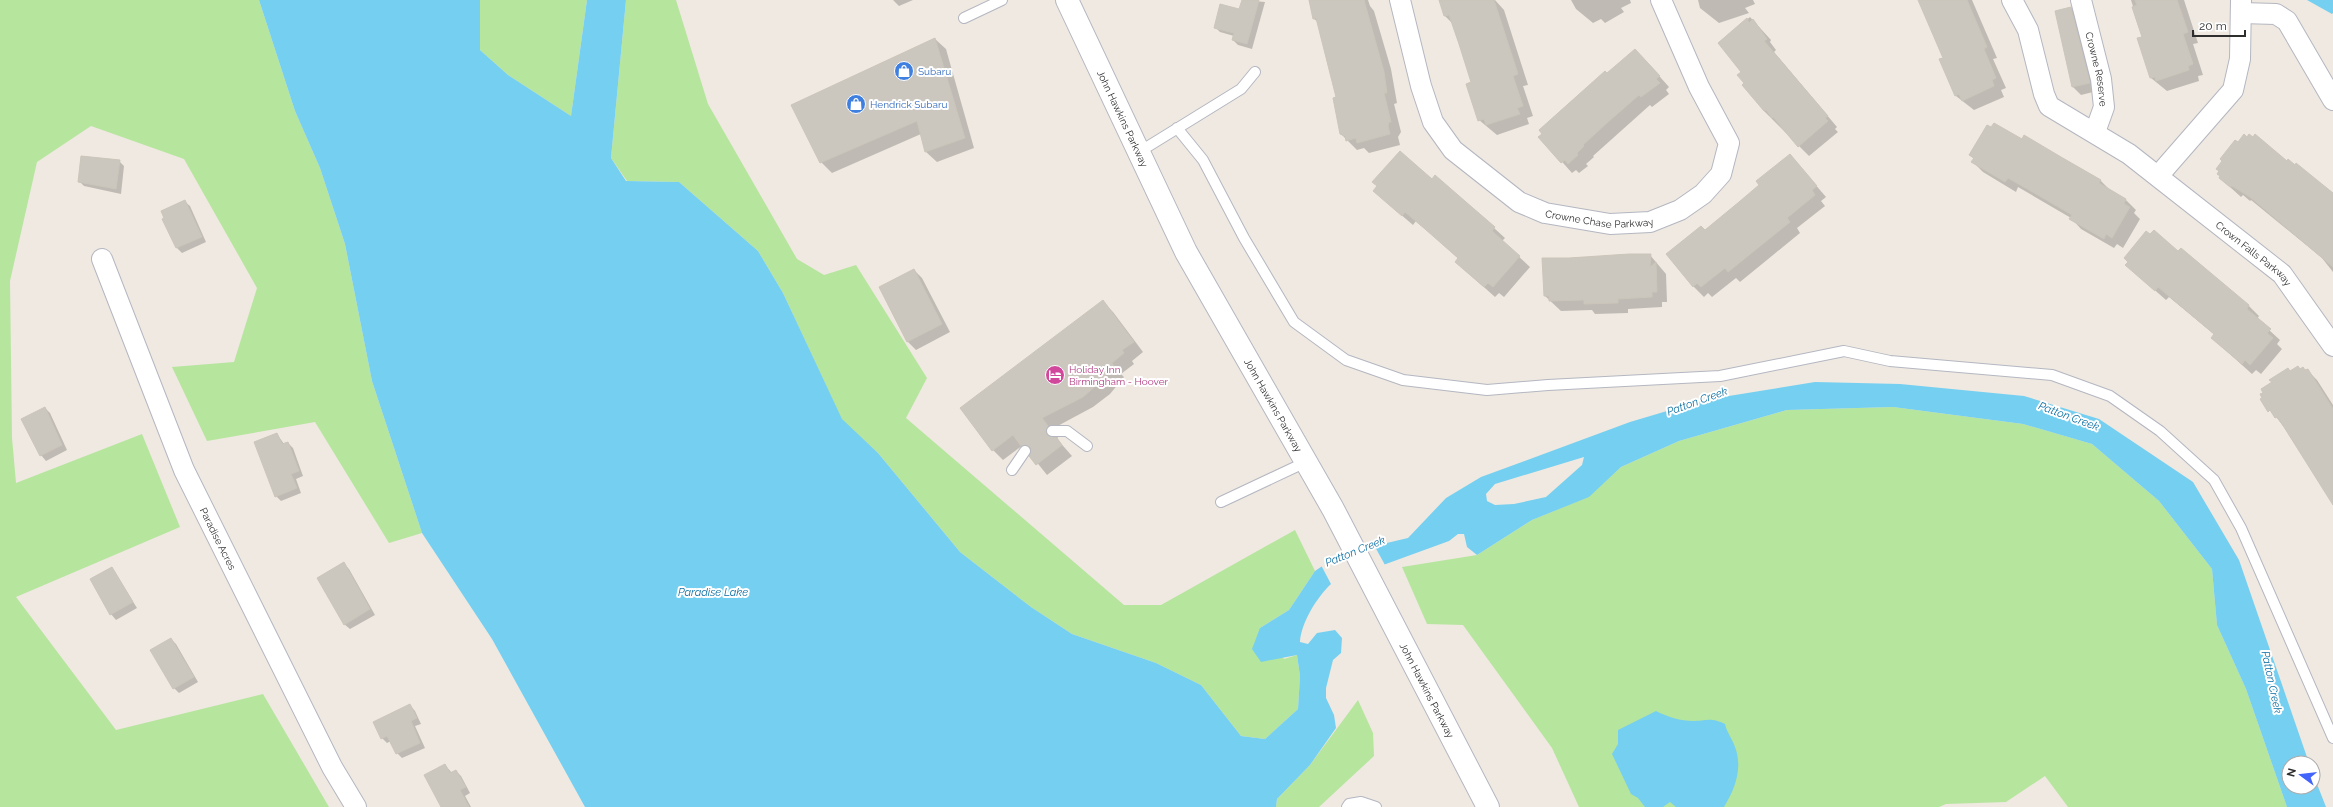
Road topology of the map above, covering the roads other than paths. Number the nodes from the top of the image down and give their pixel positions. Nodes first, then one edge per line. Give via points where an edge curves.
1 (1002, 0) edge
2 (1067, 0) edge
3 (1400, 0) edge
4 (1661, 0) edge
5 (2012, 0) edge
6 (2081, 0) edge
7 (2241, 6) edge
8 (964, 18) dead end
9 (1256, 72) dead end
10 (2333, 100) edge
11 (1177, 128) junction
12 (2095, 132) junction
13 (1139, 152) junction
14 (2158, 176) junction
15 (102, 260) dead end
16 (2333, 346) edge
17 (1052, 431) dead end
18 (1087, 446) dead end
19 (1025, 451) dead end
20 (1306, 462) junction
21 (1012, 470) dead end
22 (1221, 502) dead end
23 (2333, 738) edge
24 (356, 807) edge
25 (1346, 807) edge
26 (1376, 807) edge
27 (1488, 807) edge

1 - 8 lane
2 - 13 main road, John Hawkins Parkway
3 - 4 street, Crowne Chase Parkway via 1421,86 1434,122 1453,150 1519,202 1545,213 1610,224 1650,222 1680,210 1703,194 1720,174 1729,143 1698,87
5 - 12 street via 2028,30 2049,106
6 - 12 street, Crowne Reserve via 2104,107
7 - 10 street via 2276,14 2287,21
7 - 14 street via 2240,59 2233,90
9 - 11 lane via 1241,89
11 - 13 lane
11 - 23 lane via 1203,160 1244,238 1294,322 1346,360 1402,380 1487,390 1720,376 1844,352 1890,361 2052,375 2110,396 2160,431 2214,480 2241,528
12 - 14 street
13 - 20 main road, John Hawkins Parkway via 1186,252
14 - 16 street, Crown Falls Parkway via 2282,274
15 - 24 street, Paradise Acres via 184,470 332,767
17 - 18 lane via 1067,431
19 - 21 lane
20 - 22 lane
20 - 27 main road, John Hawkins Parkway
25 - 26 lane via 1361,802

